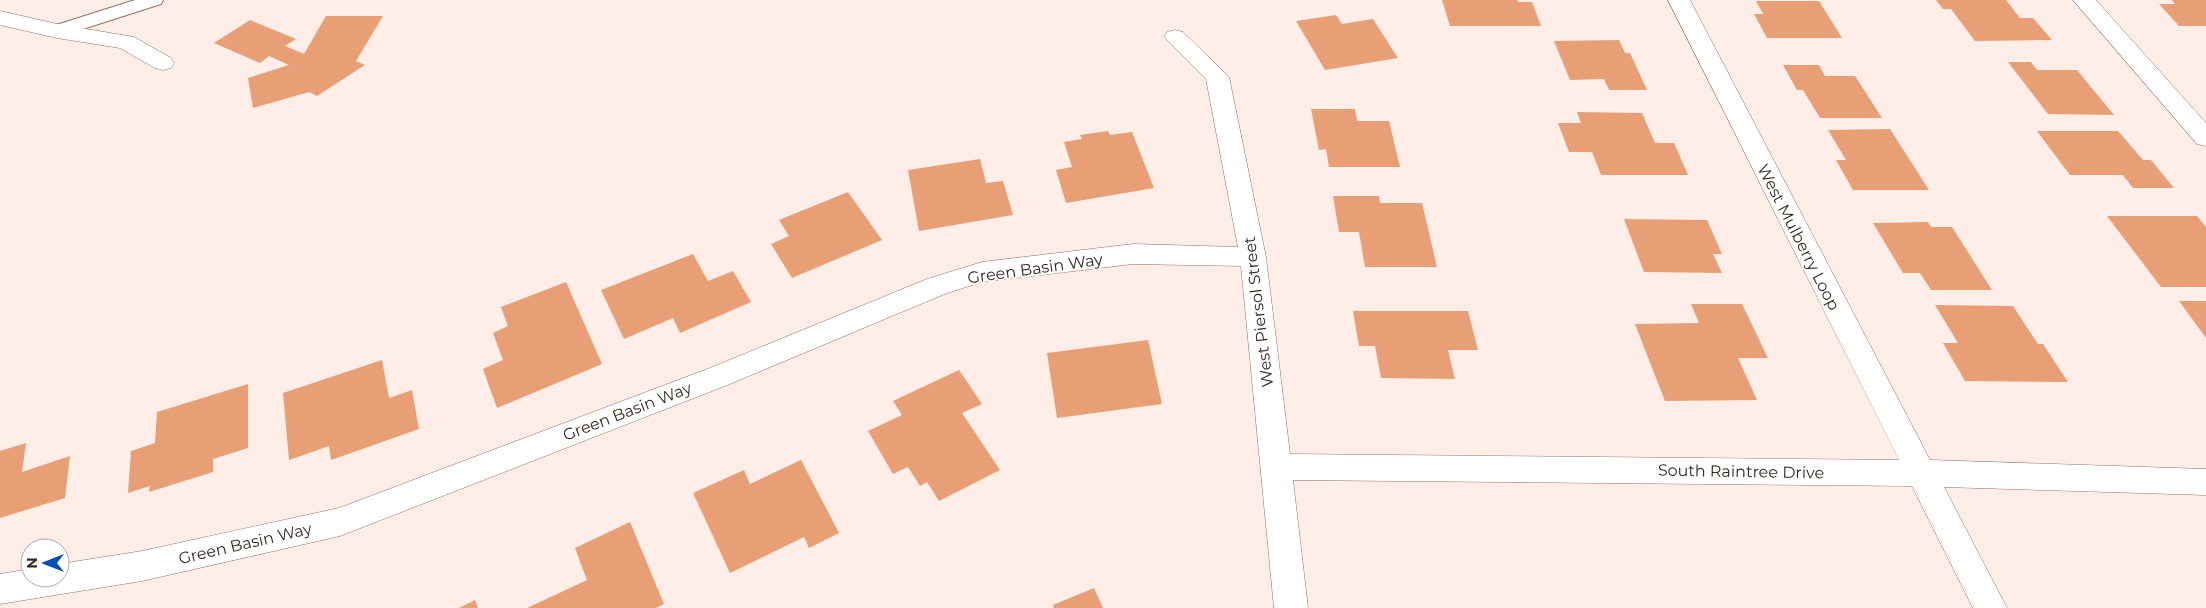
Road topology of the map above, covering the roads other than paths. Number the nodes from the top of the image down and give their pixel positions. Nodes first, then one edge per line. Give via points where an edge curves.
1 (154, 0) edge
2 (1679, 0) edge
3 (2084, 0) edge
4 (0, 18) edge
5 (57, 31) junction
6 (1175, 37) dead end
7 (163, 63) dead end
8 (2206, 138) edge
9 (1253, 257) junction
10 (1275, 467) junction
11 (1919, 473) junction
12 (2206, 482) edge
13 (0, 589) edge
14 (1291, 608) edge
15 (1990, 608) edge

1 - 5 lane
2 - 11 street, West Mulberry Loop
3 - 8 street
4 - 5 street
5 - 7 street via 126,42
6 - 9 street, West Piersol Street via 1217,77
9 - 10 street, West Piersol Street
9 - 13 street, Green Basin Way via 1133,254 982,272 937,286 720,376 340,522 142,566
10 - 11 street, South Raintree Drive
10 - 14 street, West Piersol Street
11 - 12 street, South Raintree Drive
11 - 15 street, West Mulberry Loop

